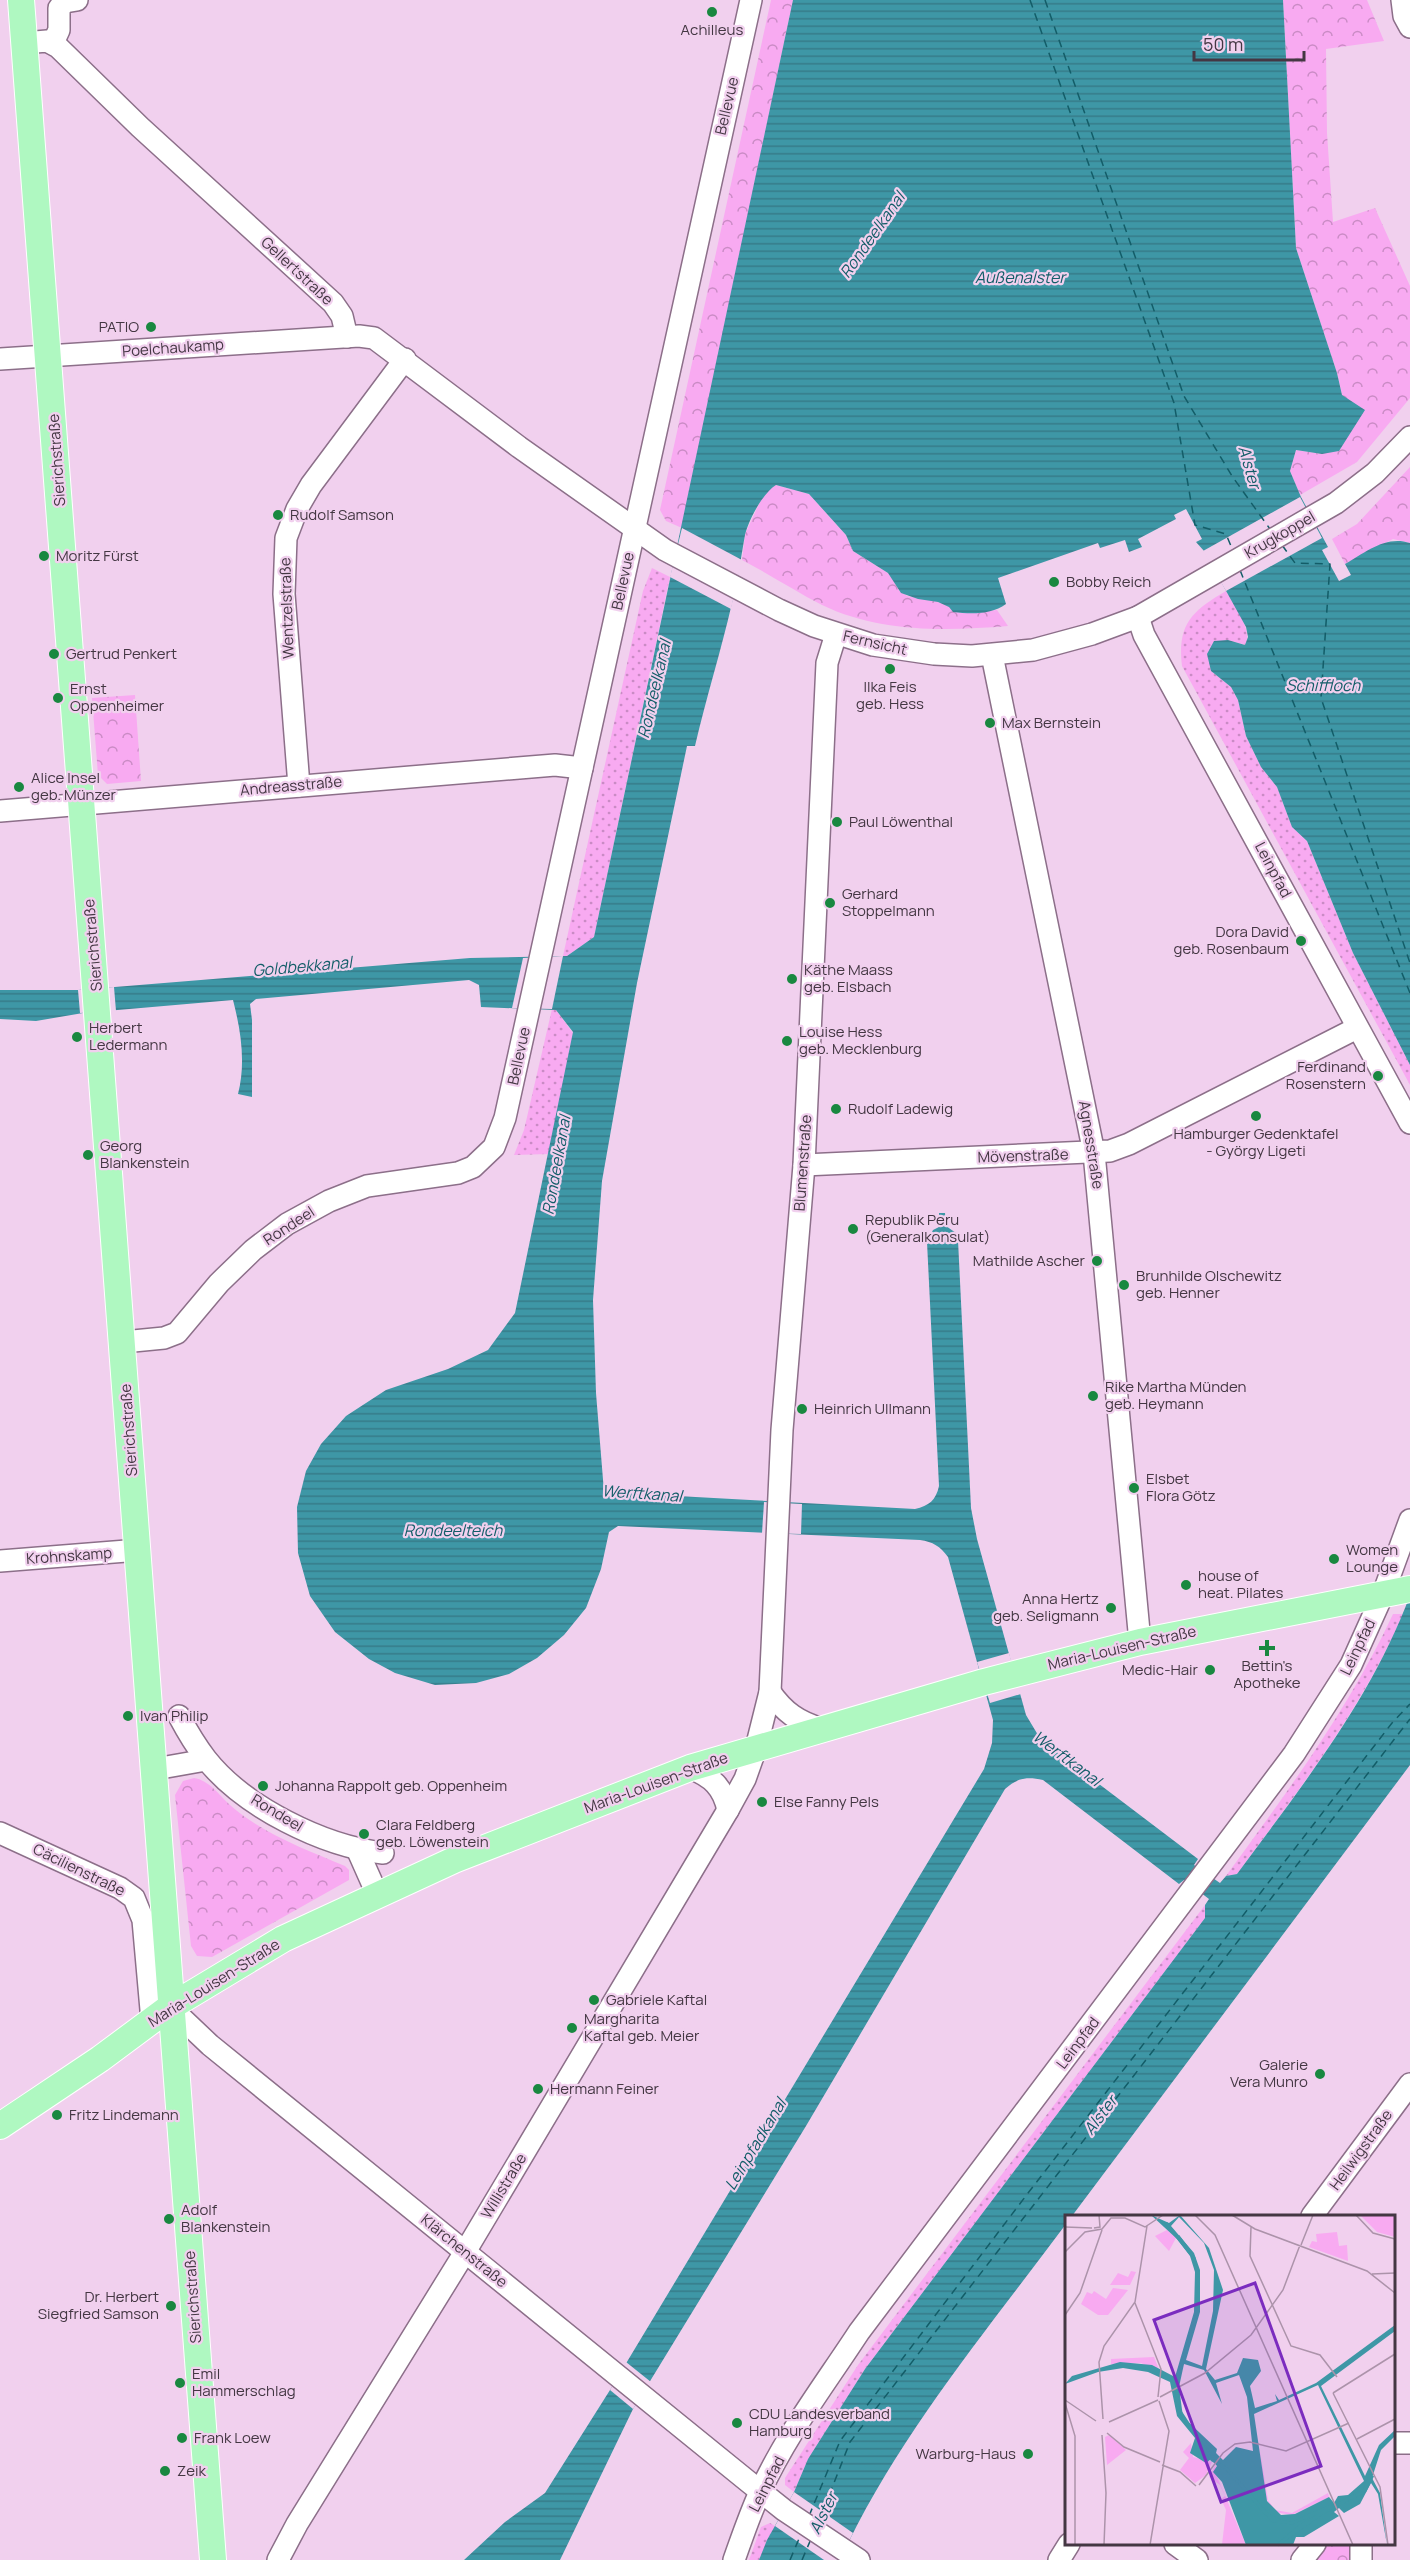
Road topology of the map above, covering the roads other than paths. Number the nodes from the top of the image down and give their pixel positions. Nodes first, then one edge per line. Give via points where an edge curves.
1 (21, 0) edge
2 (77, 0) edge
3 (751, 0) edge
4 (1402, 0) edge
5 (1410, 27) edge
6 (24, 43) junction
7 (53, 43) junction
8 (347, 337) junction
9 (49, 356) junction
10 (0, 359) edge
11 (405, 359) junction
12 (1410, 437) edge
13 (633, 527) junction
14 (1138, 617) junction
15 (836, 634) junction
16 (992, 655) junction
17 (582, 768) junction
18 (299, 786) junction
19 (82, 805) junction
20 (0, 812) edge
21 (1357, 1029) junction
22 (1410, 1123) edge
23 (1094, 1153) junction
24 (485, 1158) joint
25 (804, 1165) junction
26 (123, 1342) junction
27 (1410, 1520) edge
28 (139, 1550) junction
29 (0, 1561) edge
30 (1410, 1589) edge
31 (1383, 1594) junction
32 (1140, 1642) junction
33 (770, 1692) junction
34 (179, 1716) dead end
35 (822, 1729) junction
36 (756, 1748) junction
37 (207, 1760) junction
38 (690, 1768) junction
39 (155, 1769) junction
40 (728, 1810) junction
41 (0, 1833) edge
42 (357, 1849) junction
43 (383, 1853) dead end
44 (164, 1890) junction
45 (377, 1894) junction
46 (143, 1920) junction
47 (161, 2014) junction
48 (1410, 2084) edge
49 (0, 2126) edge
50 (1313, 2215) edge
51 (465, 2252) junction
52 (1410, 2442) edge
53 (1395, 2443) edge
54 (760, 2491) junction
55 (1068, 2545) edge
56 (1176, 2545) edge
57 (1314, 2545) edge
58 (852, 2555) edge
59 (213, 2560) edge
60 (278, 2560) edge
61 (734, 2560) edge
62 (1059, 2560) edge
63 (1197, 2560) edge
64 (1302, 2560) edge

1 - 6 main road, Sierichstraße
2 - 7 street via 65,2 59,8 59,30
3 - 13 street, Bellevue
4 - 5 street
6 - 7 street
6 - 9 main road, Sierichstraße
7 - 8 street, Gellertstraße via 333,303 342,316
8 - 9 street, Poelchaukamp
8 - 11 street via 374,338
9 - 10 street, Poelchaukamp
9 - 19 main road, Sierichstraße
11 - 13 street via 512,442
11 - 18 street, Wentzelstraße via 311,484 286,538 284,594
12 - 14 street, Krugkoppel via 1356,490
13 - 15 street, Fernsicht via 675,555 794,617
13 - 17 street, Bellevue
14 - 16 street, Fernsicht via 1054,646
14 - 21 street, Leinpfad via 1144,635
15 - 16 street, Fernsicht via 908,651
15 - 25 street, Blumenstraße via 827,663
16 - 23 street, Agnesstraße
17 - 18 street, Andreasstraße via 555,765
17 - 24 street, Bellevue via 502,1129
18 - 19 street, Andreasstraße
19 - 20 street, Andreasstraße
19 - 26 main road, Sierichstraße
21 - 22 street, Leinpfad
21 - 23 street, Mövenstraße via 1129,1144
23 - 25 street, Mövenstraße
23 - 32 street, Agnesstraße
24 - 26 street, Rondeel via 458,1173 367,1186 329,1201 287,1224 253,1250 177,1333 162,1339
25 - 33 street, Blumenstraße via 782,1430
26 - 28 main road, Sierichstraße
27 - 31 street, Leinpfad
28 - 29 street, Krohnskamp
28 - 39 main road, Sierichstraße
30 - 31 main road, Maria-Louisen-Straße
31 - 32 main road, Maria-Louisen-Straße
31 - 54 street, Leinpfad via 1351,1665 1294,1754 860,2332 809,2407
32 - 35 main road, Maria-Louisen-Straße
33 - 35 street via 793,1717
33 - 36 street, Blumenstraße
34 - 37 street, Rondeel
35 - 36 main road, Maria-Louisen-Straße
36 - 38 main road, Maria-Louisen-Straße
36 - 40 street, Willistraße
37 - 39 street
37 - 42 street, Rondeel via 244,1794 285,1822
38 - 40 street via 719,1786
38 - 45 main road, Maria-Louisen-Straße
39 - 44 main road, Sierichstraße
40 - 51 street, Willistraße
41 - 46 street, Cäcilienstraße via 128,1893 138,1904
42 - 43 street, Rondeel
42 - 45 street
44 - 46 street
44 - 47 main road, Sierichstraße
45 - 47 main road, Maria-Louisen-Straße via 283,1939
46 - 47 street, Sierichstraße
47 - 49 main road, Maria-Louisen-Straße
47 - 51 street, Klärchenstraße via 210,2045
47 - 59 main road, Sierichstraße
48 - 50 street, Heilwigstraße
51 - 54 street, Klärchenstraße
51 - 60 street, Willistraße
52 - 53 street
54 - 58 street, Klärchenstraße
54 - 61 street, Leinpfad
55 - 62 street
56 - 63 street
57 - 64 street

